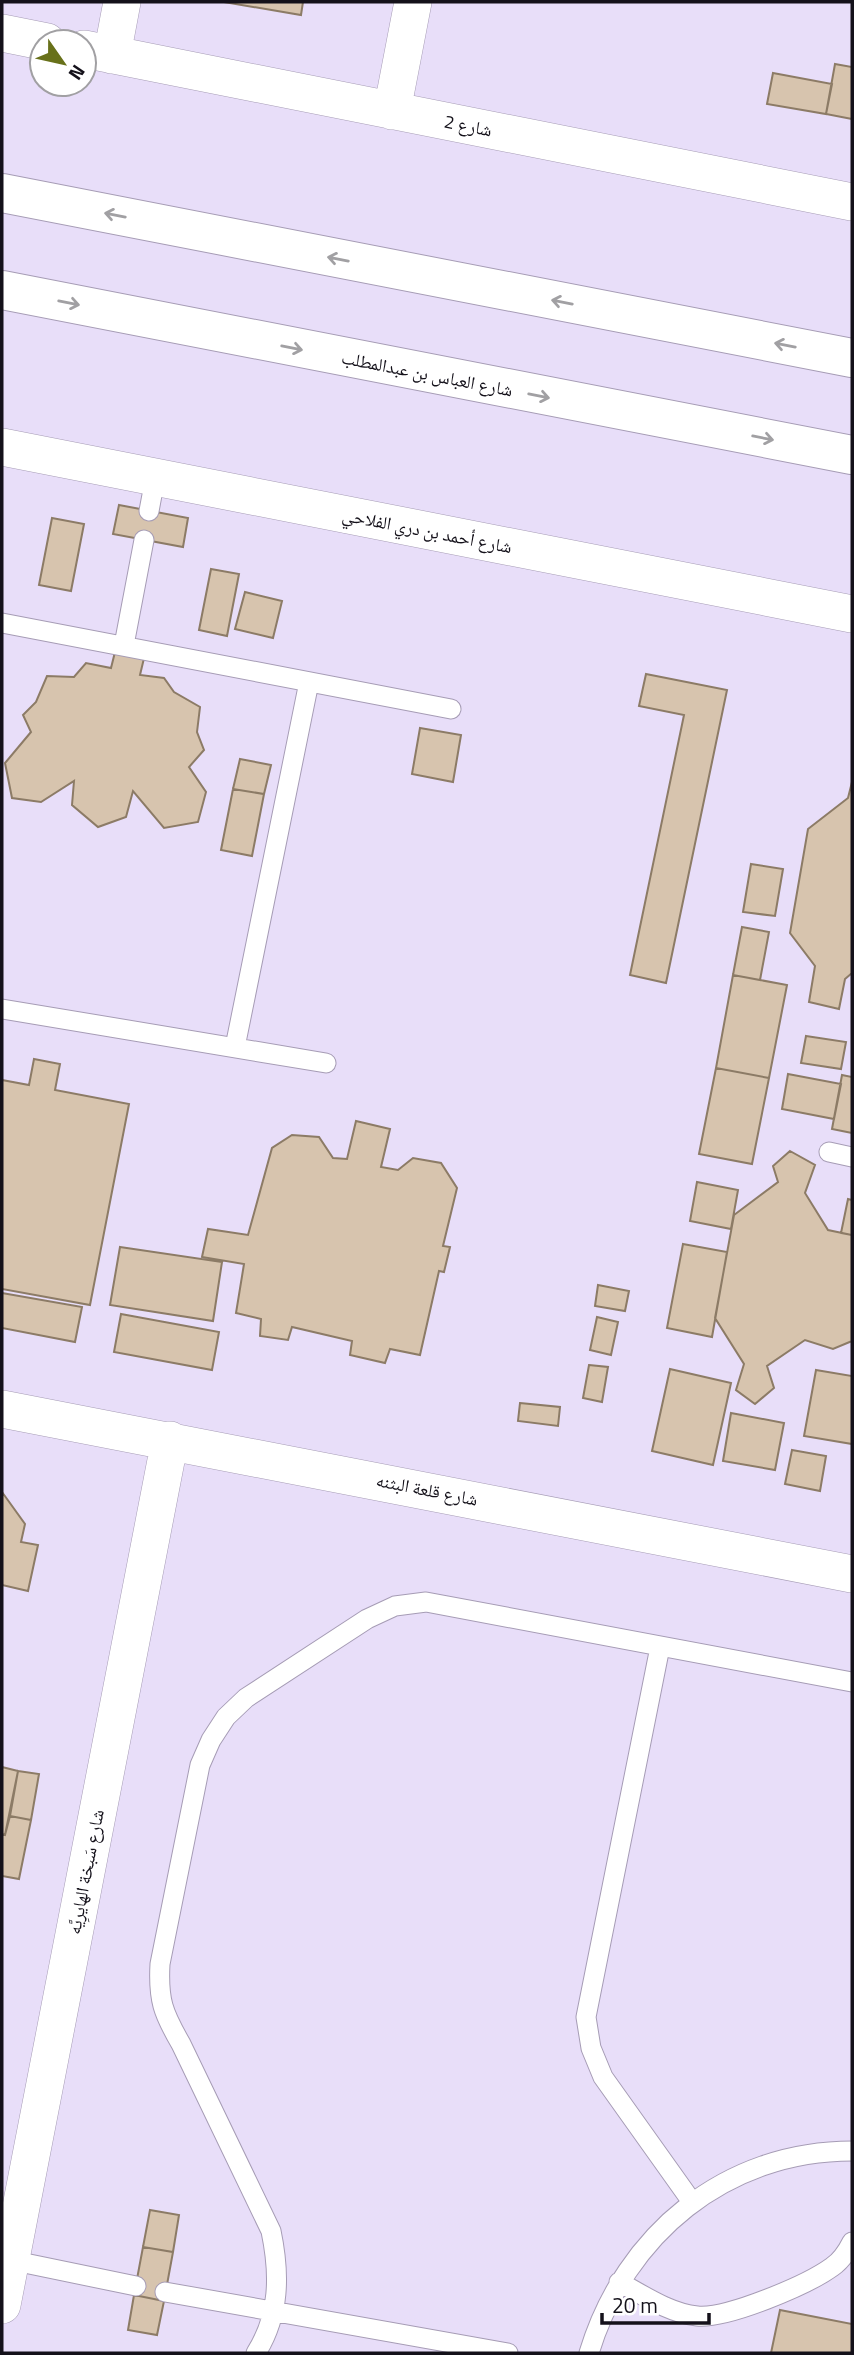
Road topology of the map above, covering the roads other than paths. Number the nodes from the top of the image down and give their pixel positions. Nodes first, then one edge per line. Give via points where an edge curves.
1 (122, 2) edge
2 (413, 2) edge
3 (2, 33) edge
4 (28, 38) edge
5 (98, 52) edge
6 (393, 111) junction
7 (2, 193) edge
8 (852, 202) edge
9 (2, 290) edge
10 (852, 358) edge
11 (2, 447) edge
12 (852, 456) edge
13 (144, 540) dead end
14 (852, 614) edge
15 (2, 623) edge
16 (124, 645) junction
17 (309, 682) junction
18 (451, 709) dead end
19 (2, 1009) edge
20 (235, 1047) junction
21 (326, 1063) dead end
22 (829, 1152) dead end
23 (852, 1157) edge
24 (2, 1409) edge
25 (170, 1440) junction
26 (852, 1574) edge
27 (660, 1647) junction
28 (852, 1682) edge
29 (852, 2151) edge
30 (692, 2202) junction
31 (852, 2242) edge
32 (10, 2260) junction
33 (619, 2282) junction
34 (136, 2286) dead end
35 (165, 2292) dead end
36 (2, 2305) edge
37 (274, 2312) junction
38 (256, 2353) edge
39 (508, 2353) edge
40 (589, 2353) edge

1 - 5 street
2 - 6 street
3 - 4 street
5 - 6 street, شارع 2
6 - 8 street, شارع 2
10 -> 7 street
9 -> 12 street, شارع العباس بن عبدالمطلب
11 - 14 street, شارع أحمد بن دري الفلاحي via 152,495
13 - 16 lane
15 - 16 lane
16 - 17 lane
17 - 18 lane
17 - 20 lane
19 - 20 lane
20 - 21 lane
22 - 23 lane
24 - 25 street, شارع قلعة البثنه
25 - 26 street, شارع قلعة البثنه
25 - 32 street, شارع سَبخة الهايرِيَّه
27 - 28 lane
27 - 30 lane via 586,2017 591,2048 603,2077
27 - 37 lane via 426,1602 395,1606 367,1619 246,1698 211,1740 198,1779 160,1964 159,1991 166,2017 271,2231 278,2285
29 - 30 lane via 778,2160 733,2177
30 - 33 lane via 651,2238
31 - 33 lane via 833,2266 816,2276 720,2315 675,2311
32 - 34 lane
32 - 36 street, شارع سَبخة الهايرِيَّه
33 - 40 lane
35 - 37 lane
37 - 38 lane
37 - 39 lane

